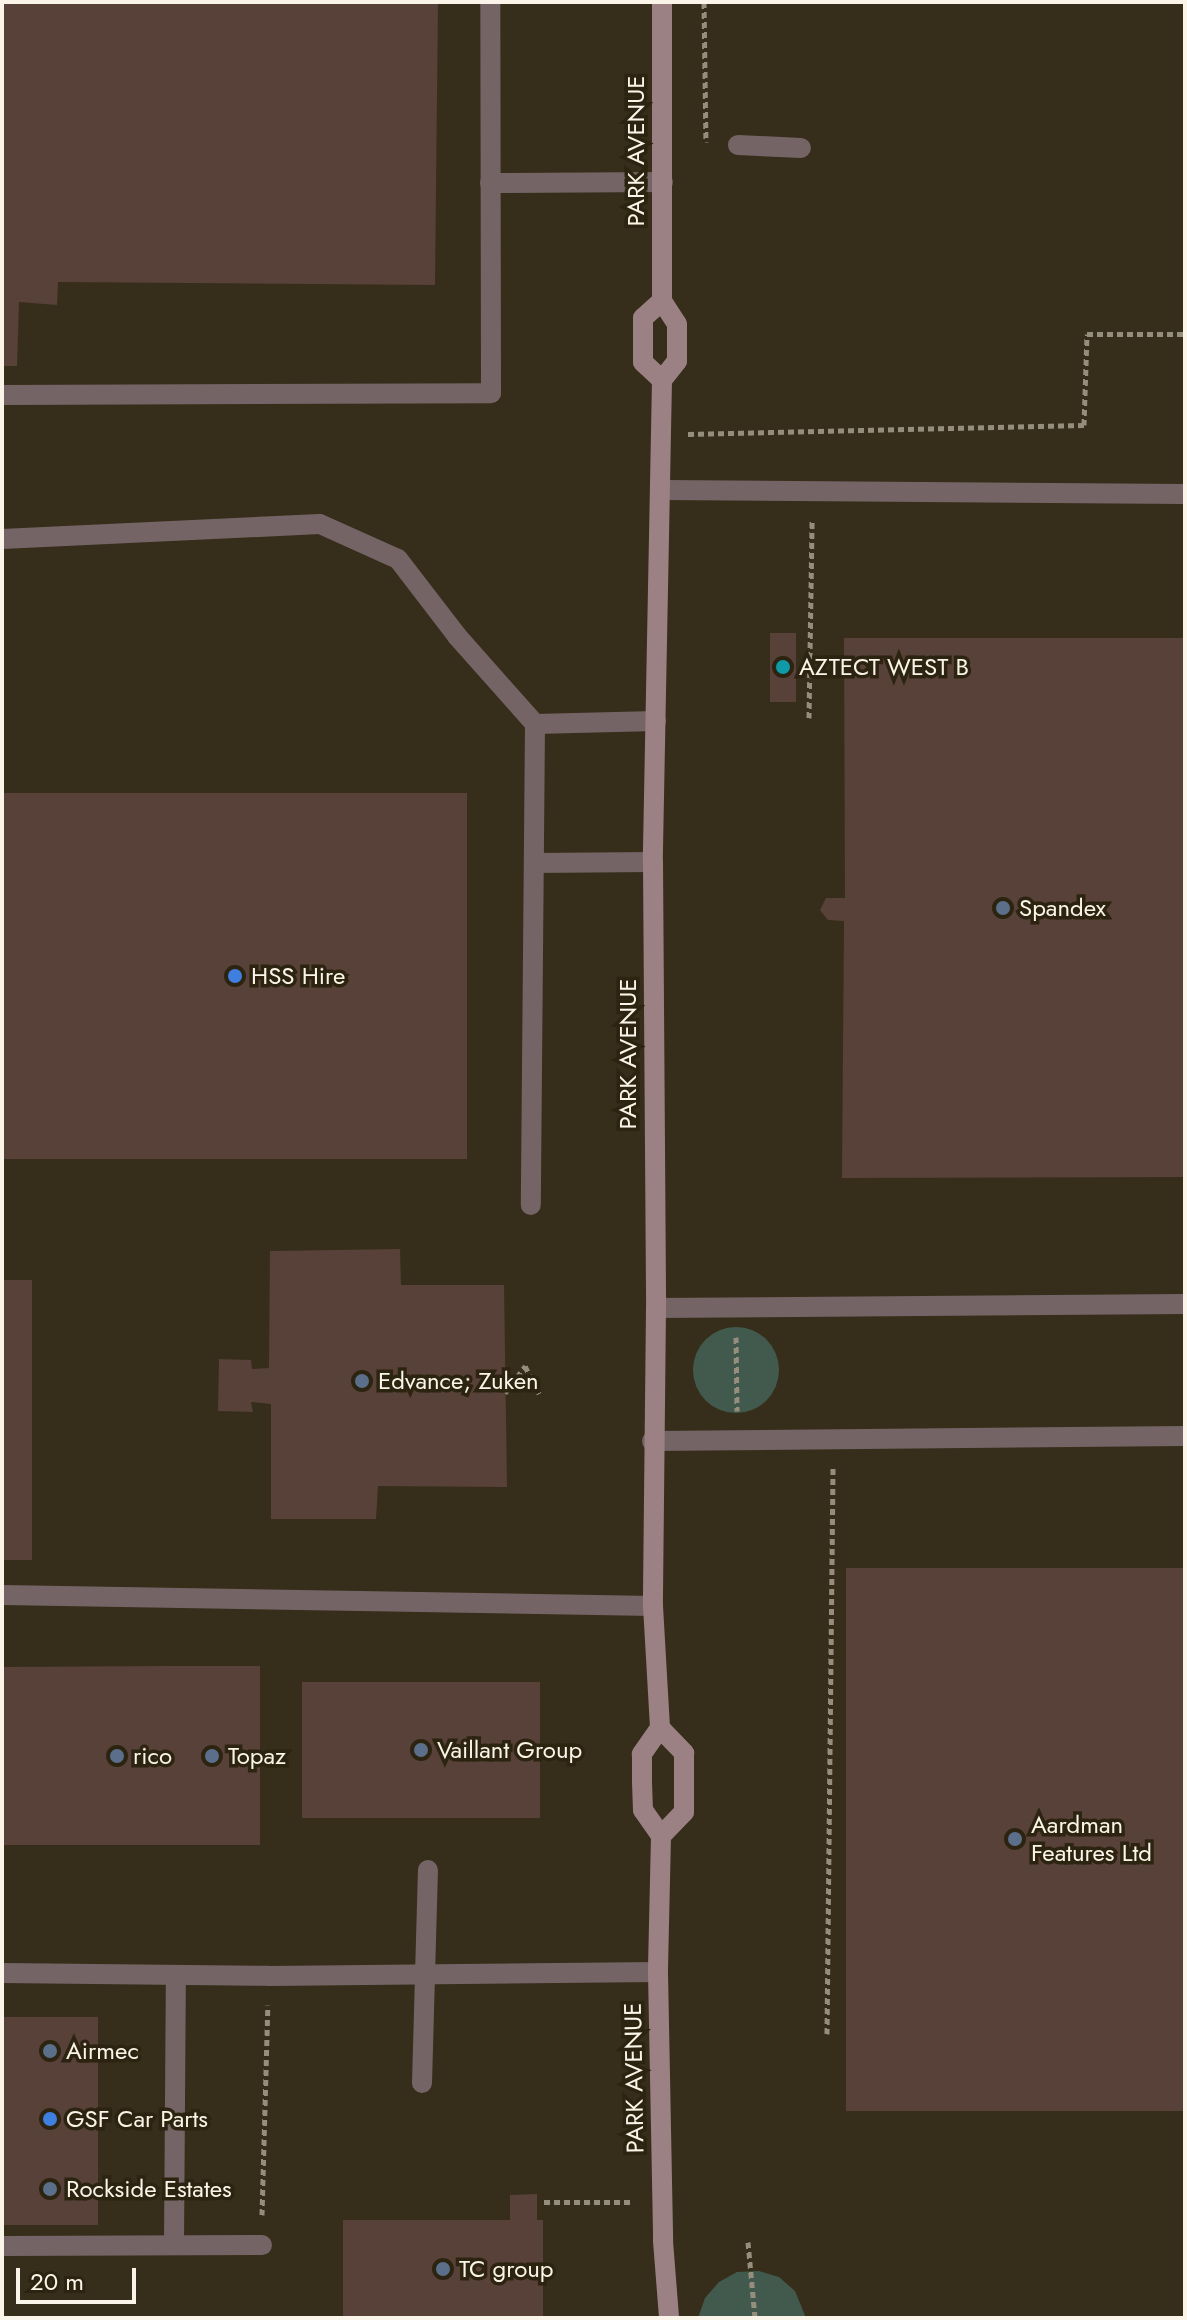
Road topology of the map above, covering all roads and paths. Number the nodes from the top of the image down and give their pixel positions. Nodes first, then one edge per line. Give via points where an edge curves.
1 (490, 2) edge
2 (662, 2) edge
3 (704, 2) edge
4 (663, 141) junction
5 (706, 143) junction
6 (738, 145) joint
7 (801, 148) dead end
8 (663, 182) junction
9 (490, 183) junction
10 (662, 301) junction
11 (1185, 334) edge
12 (662, 380) junction
13 (2, 395) edge
14 (663, 435) junction
15 (662, 490) junction
16 (812, 494) junction
17 (1185, 494) edge
18 (2, 539) edge
19 (809, 718) dead end
20 (656, 721) junction
21 (535, 724) junction
22 (653, 862) junction
23 (534, 863) junction
24 (531, 1205) dead end
25 (1185, 1304) edge
26 (656, 1308) junction
27 (736, 1308) junction
28 (505, 1393) dead end
29 (539, 1394) dead end
30 (1185, 1436) edge
31 (833, 1439) junction
32 (737, 1440) junction
33 (652, 1441) junction
34 (2, 1595) edge
35 (653, 1606) junction
36 (660, 1728) junction
37 (661, 1836) junction
38 (428, 1870) dead end
39 (658, 1972) junction
40 (2, 1973) edge
41 (424, 1975) junction
42 (176, 1976) junction
43 (269, 1976) junction
44 (827, 2034) dead end
45 (422, 2083) dead end
46 (544, 2202) dead end
47 (662, 2202) junction
48 (748, 2242) dead end
49 (174, 2244) junction
50 (262, 2245) joint
51 (2, 2246) edge
52 (669, 2318) edge
53 (755, 2318) edge

1 - 9 lane
2 - 4 street, PARK AVENUE
3 - 5 path
4 - 5 path
4 - 8 street, PARK AVENUE
5 - 6 path
6 - 7 lane
8 - 9 lane
8 - 10 street, PARK AVENUE
9 - 13 lane via 491,393
10 - 12 street, PARK AVENUE via 677,324 677,361
10 - 12 street, PARK AVENUE via 643,318 643,362
11 - 14 path via 1087,334 1084,425
12 - 14 street, PARK AVENUE
14 - 15 street, PARK AVENUE
15 - 16 lane
15 - 20 street, PARK AVENUE
16 - 17 lane
16 - 19 path
18 - 21 lane via 320,524 398,559
20 - 21 lane
20 - 22 street, PARK AVENUE
21 - 23 lane
22 - 23 lane
22 - 26 street, PARK AVENUE
23 - 24 lane
25 - 27 lane
26 - 27 lane
26 - 33 street, PARK AVENUE
27 - 32 path
28 - 29 path via 525,1366
30 - 31 lane
31 - 32 lane
31 - 44 path
32 - 33 lane
33 - 35 street, PARK AVENUE
34 - 35 lane
35 - 36 street, PARK AVENUE
36 - 37 street, PARK AVENUE via 642,1754 642,1796 643,1810
36 - 37 street via 684,1753 684,1812
37 - 39 street, PARK AVENUE
38 - 41 lane
39 - 41 lane
39 - 47 street, PARK AVENUE
40 - 42 lane
41 - 43 lane
41 - 45 lane
42 - 43 lane
42 - 49 lane
43 - 50 path
46 - 47 path
47 - 52 street, PARK AVENUE
48 - 53 path
49 - 50 lane
49 - 51 lane

